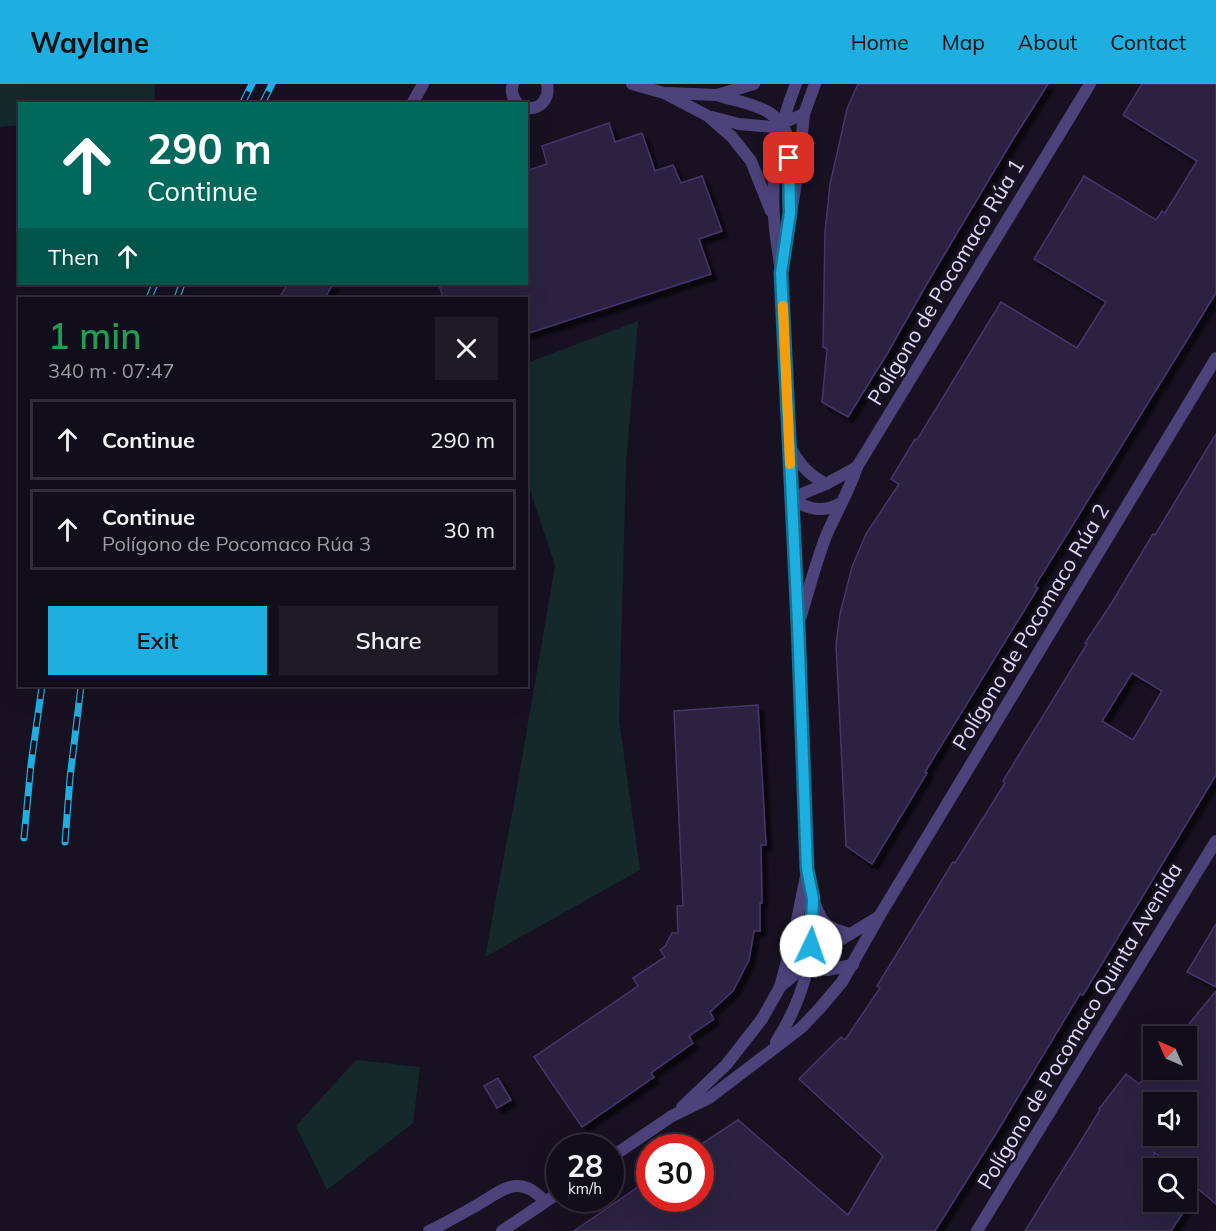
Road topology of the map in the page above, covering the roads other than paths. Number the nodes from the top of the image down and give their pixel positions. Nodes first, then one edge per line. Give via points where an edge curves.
1 (423, 84) edge
2 (513, 84) edge
3 (548, 84) edge
4 (632, 84) edge
5 (754, 84) edge
6 (796, 84) edge
7 (815, 84) edge
8 (1090, 84) edge
9 (664, 93) junction
10 (717, 95) junction
11 (413, 102) edge
12 (512, 102) edge
13 (528, 108) edge
14 (804, 114) junction
15 (708, 116) junction
16 (783, 123) junction
17 (790, 213) junction
18 (774, 218) junction
19 (781, 273) junction
20 (1216, 358) edge
21 (790, 446) junction
22 (857, 467) junction
23 (826, 484) junction
24 (792, 498) junction
25 (841, 503) junction
26 (798, 624) junction
27 (1216, 841) edge
28 (807, 869) junction
29 (813, 899) junction
30 (880, 915) junction
31 (850, 934) junction
32 (794, 935) junction
33 (810, 961) junction
34 (853, 965) junction
35 (780, 987) junction
36 (771, 1051) junction
37 (672, 1116) junction
38 (624, 1149) edge
39 (545, 1202) joint
40 (429, 1231) edge
41 (502, 1231) edge
42 (977, 1231) edge

1 - 11 street
2 - 12 street
3 - 13 street via 546,99
4 - 9 street
5 - 10 street
6 - 16 street
7 - 14 street
8 - 22 street, Polígono de Pocomaco Rúa 1
9 - 10 street
9 - 15 street
10 - 16 street via 758,107
14 - 16 street
14 - 17 street
15 - 16 street via 739,124 773,127
15 - 18 street via 751,161
16 - 17 street via 788,140
16 - 18 street via 776,149
17 - 19 street
18 - 19 street
19 - 21 street
20 - 30 street, Polígono de Pocomaco Rúa 2
21 - 23 street via 800,464
21 - 24 street
22 - 23 street
22 - 25 street, Polígono de Pocomaco Rúa 1
23 - 24 street
24 - 25 street via 817,510
24 - 26 street
25 - 26 street, Polígono de Pocomaco Rúa 1 via 814,568
26 - 28 street
27 - 42 street, Polígono de Pocomaco Quinta Avenida
28 - 29 street
28 - 32 street
29 - 31 street via 820,917 831,929
29 - 33 street
30 - 31 street, Polígono de Pocomaco Rúa 2
30 - 34 street, Polígono de Pocomaco Rúa 2
31 - 33 street, Polígono de Pocomaco Rúa 2
32 - 33 street via 804,957
32 - 35 street
33 - 34 street via 827,970
33 - 35 street, Polígono de Pocomaco Rúa 2
33 - 36 street via 798,1001
34 - 36 street, Polígono de Pocomaco Rúa 2 via 801,1028
35 - 37 street via 762,1019 726,1065
36 - 37 street, Polígono de Pocomaco Rúa 2 via 709,1098
37 - 38 street
39 - 40 street via 537,1193 517,1186
39 - 41 street

